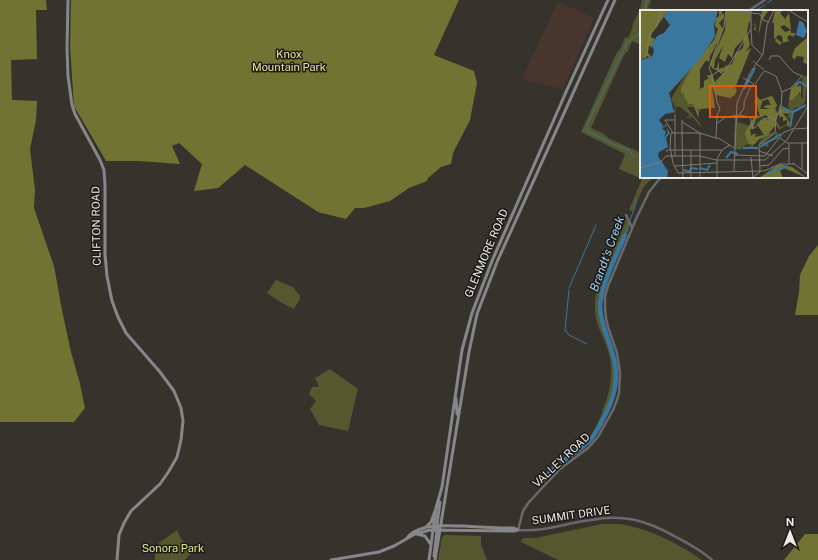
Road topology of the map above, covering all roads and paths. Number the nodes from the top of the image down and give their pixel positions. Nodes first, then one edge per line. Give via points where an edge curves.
1 (68, 0) edge
2 (608, 0) edge
3 (615, 0) edge
4 (765, 0) edge
5 (750, 10) edge
6 (660, 178) edge
7 (626, 215) dead end
8 (632, 229) junction
9 (455, 395) junction
10 (457, 424) junction
11 (442, 487) junction
12 (436, 508) junction
13 (442, 516) junction
14 (426, 527) junction
15 (437, 528) junction
16 (451, 528) junction
17 (518, 530) junction
18 (415, 534) junction
19 (440, 536) junction
20 (406, 539) junction
21 (431, 545) junction
22 (117, 560) edge
23 (331, 560) edge
24 (429, 560) edge
25 (435, 560) edge
26 (712, 560) edge

1 - 22 main road, CLIFTON ROAD via 68,76 72,105 104,170 105,254 112,301 126,333 174,391 183,421 177,457 160,484 124,523 119,534
2 - 9 main road, GLENMORE ROAD via 482,285 465,336
3 - 10 main road, GLENMORE ROAD via 487,286 470,346
4 - 5 street
6 - 8 street, VALLEY ROAD via 649,192
7 - 8 street
8 - 17 street, VALLEY ROAD via 605,297 606,318 620,372 617,400 598,436 588,448 560,468 528,502
9 - 10 main road
9 - 11 main road, GLENMORE ROAD
10 - 13 main road, GLENMORE ROAD
11 - 12 main road, GLENMORE ROAD
11 - 15 main road
12 - 14 main road via 431,522
12 - 15 main road, GLENMORE ROAD
13 - 15 main road, GLENMORE ROAD
13 - 16 main road
14 - 15 main road
14 - 20 main road via 409,534
15 - 16 main road, SUMMIT DRIVE
15 - 18 main road
15 - 19 main road
15 - 21 main road
15 - 25 main road
16 - 17 main road, SUMMIT DRIVE
16 - 19 main road
17 - 26 street, SUMMIT DRIVE via 542,530 604,518 636,520 652,525 696,547
18 - 20 main road
18 - 21 main road via 425,536
19 - 25 main road
20 - 23 main road via 379,552
21 - 24 main road

